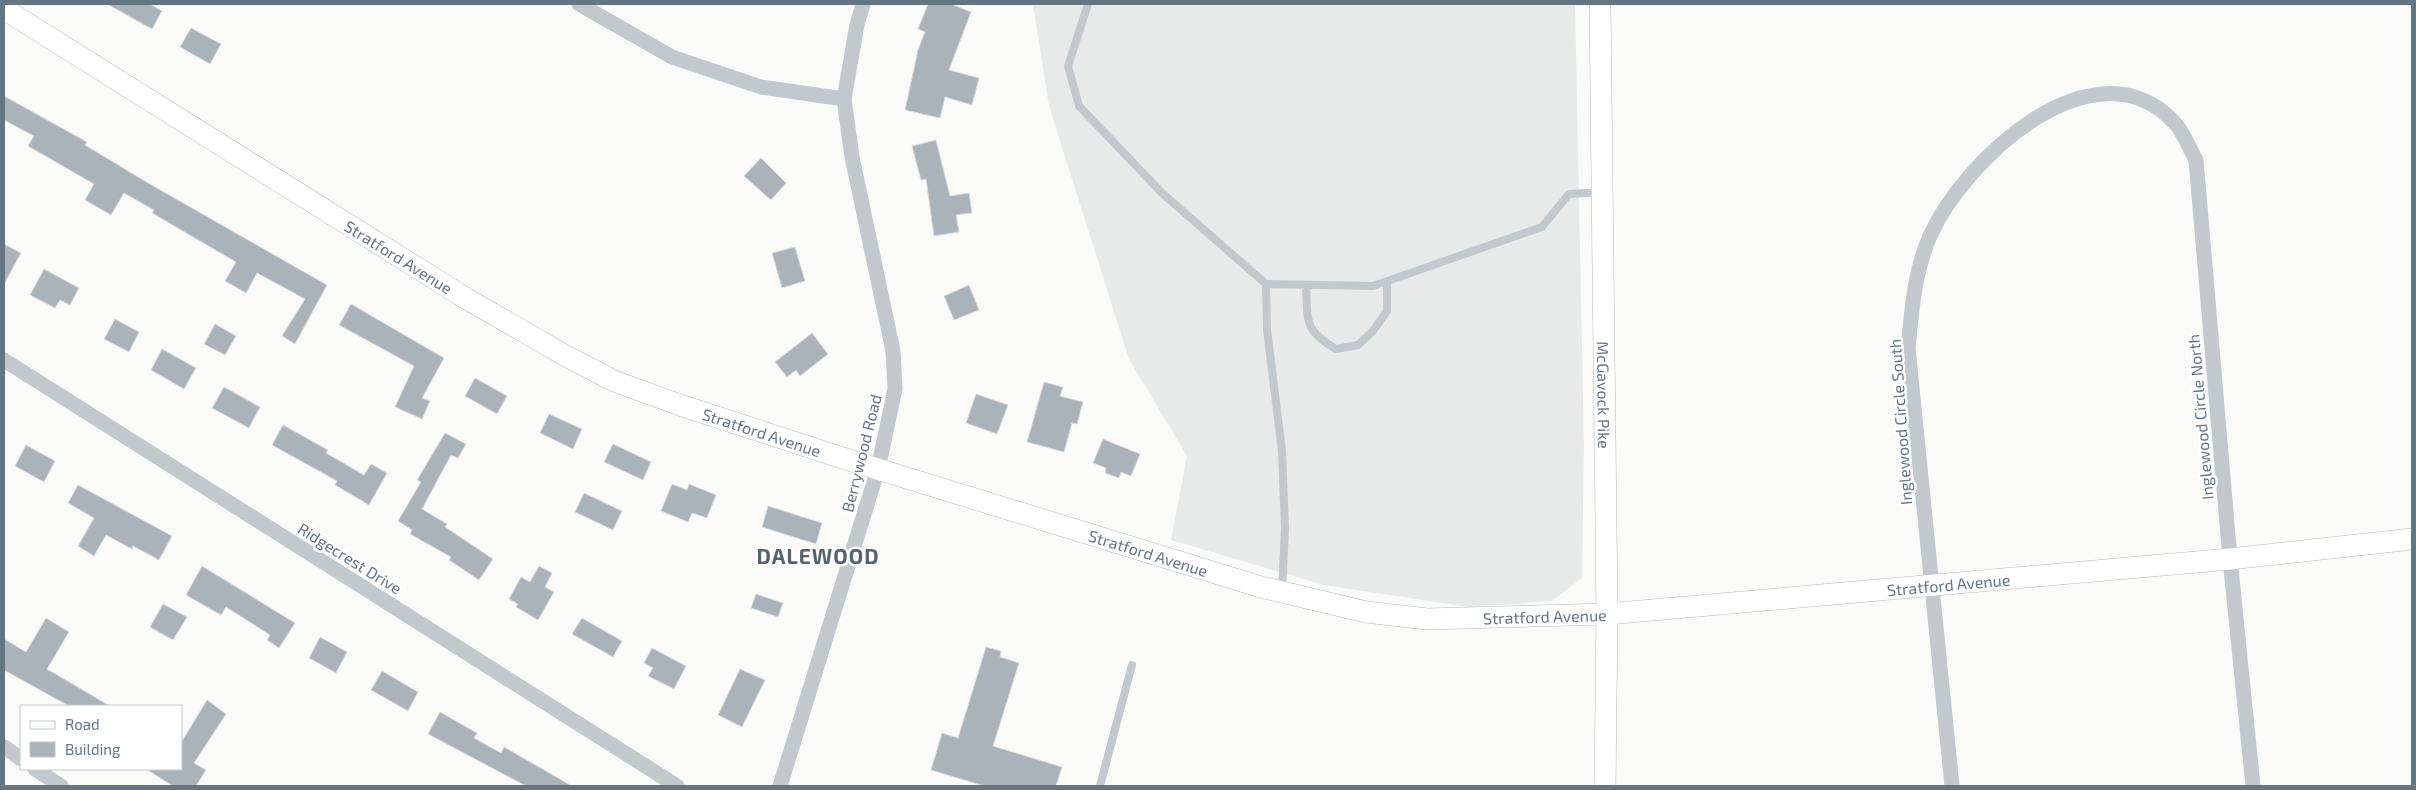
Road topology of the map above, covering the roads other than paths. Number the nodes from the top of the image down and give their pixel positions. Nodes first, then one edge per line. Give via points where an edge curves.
1 (579, 4) edge
2 (863, 4) edge
3 (1088, 4) edge
4 (1600, 4) edge
5 (4, 9) edge
6 (2110, 92) joint
7 (844, 99) junction
8 (1603, 192) junction
9 (1387, 282) junction
10 (1266, 284) junction
11 (1306, 285) junction
12 (4, 360) edge
13 (878, 469) junction
14 (2412, 539) edge
15 (2230, 559) junction
16 (1931, 587) junction
17 (1282, 592) junction
18 (1607, 614) junction
19 (1132, 664) dead end
20 (4, 747) edge
21 (20, 758) edge
22 (36, 770) edge
23 (60, 786) edge
24 (677, 786) edge
25 (780, 786) edge
26 (1100, 786) edge
27 (1605, 786) edge
28 (1952, 786) edge
29 (2253, 786) edge

1 - 7 street via 672,56 761,87
2 - 7 street, Berrywood Road
3 - 10 lane via 1068,66 1079,106 1162,193
4 - 8 street, McGavock Pike
5 - 13 street, Stratford Avenue via 458,294 566,356 614,381 670,402
6 - 15 street, Inglewood Circle North via 2144,100 2174,121 2196,160
6 - 16 street, Inglewood Circle South via 2066,101 2017,131 1959,188 1930,236 1915,283 1908,348
7 - 13 street, Berrywood Road via 852,157 893,351 895,388
8 - 9 lane via 1569,194 1542,227
8 - 18 street, McGavock Pike
9 - 11 lane via 1373,286
9 - 11 lane via 1387,312 1374,332 1358,345 1336,349 1318,338 1308,322
10 - 11 lane
10 - 17 lane via 1267,330 1282,451 1285,528
12 - 24 street, Ridgecrest Drive
13 - 17 street, Stratford Avenue
13 - 25 street, Berrywood Road
14 - 15 street, Stratford Avenue
15 - 16 street, Stratford Avenue
15 - 29 street, Inglewood Circle North
16 - 18 street, Stratford Avenue
16 - 28 street, Inglewood Circle South
17 - 18 street, Stratford Avenue via 1366,612 1427,620
18 - 27 street, McGavock Pike
19 - 26 lane
20 - 21 street
22 - 23 street

